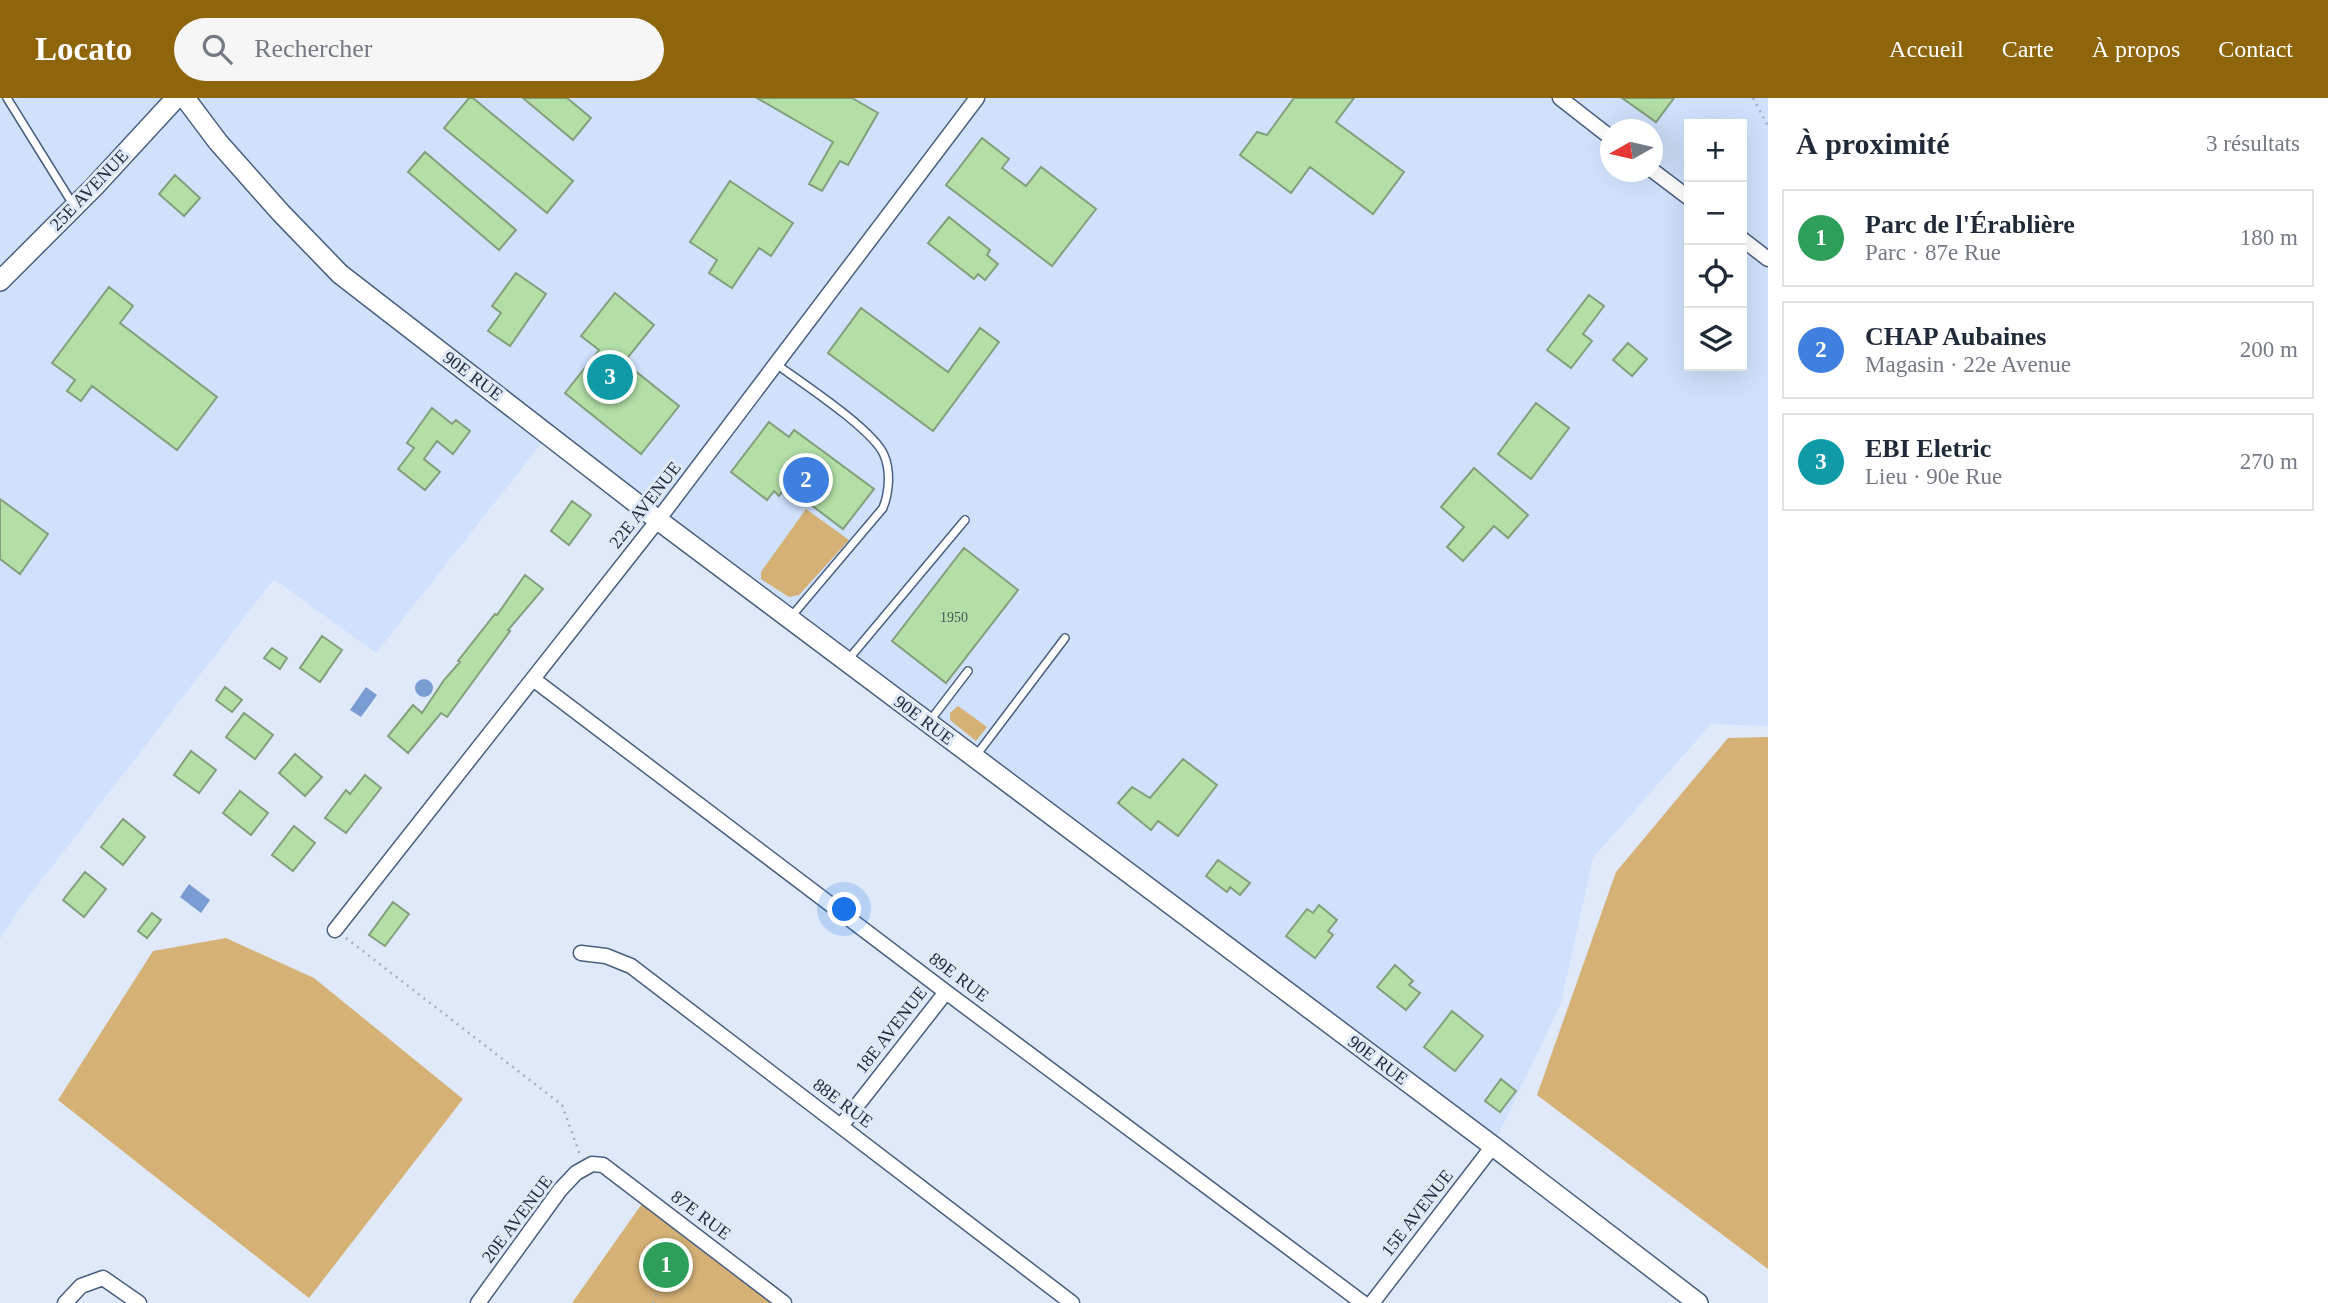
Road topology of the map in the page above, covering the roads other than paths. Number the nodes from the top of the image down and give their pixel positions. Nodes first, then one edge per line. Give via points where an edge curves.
1 (7, 98) edge
2 (176, 98) edge
3 (185, 98) edge
4 (977, 98) edge
5 (1560, 98) edge
6 (1600, 129) edge
7 (1663, 178) edge
8 (1684, 194) edge
9 (74, 207) junction
10 (1747, 243) edge
11 (1768, 259) edge
12 (0, 281) edge
13 (776, 364) junction
14 (658, 520) junction
15 (965, 520) dead end
16 (790, 619) junction
17 (1065, 638) dead end
18 (847, 662) junction
19 (968, 671) dead end
20 (533, 679) junction
21 (928, 723) junction
22 (974, 757) junction
23 (335, 930) road end
24 (581, 953) dead end
25 (946, 992) junction
26 (841, 1126) junction
27 (1493, 1146) junction
28 (589, 1166) joint
29 (65, 1303) edge
30 (139, 1303) edge
31 (478, 1303) edge
32 (784, 1303) edge
33 (1072, 1303) edge
34 (1363, 1303) edge
35 (1371, 1303) edge
36 (1698, 1303) edge

1 - 9 lane
2 - 9 street, 25E AVENUE
3 - 14 street, 90E RUE via 218,142 340,274
4 - 13 street, 22E AVENUE
5 - 6 street
7 - 8 street
9 - 12 street, 25E AVENUE
10 - 11 street
13 - 14 street, 22E AVENUE
13 - 16 lane via 871,435 884,455 888,480 883,508
14 - 16 street, 90E RUE
14 - 20 street, 22E AVENUE
15 - 18 lane
16 - 18 street, 90E RUE
17 - 22 lane
18 - 21 street, 90E RUE
19 - 21 lane
20 - 23 street, 22E AVENUE
20 - 25 street, 89E RUE
21 - 22 street, 90E RUE
22 - 27 street, 90E RUE
24 - 26 street, 88E RUE via 631,966
25 - 26 street, 18E AVENUE
25 - 34 street, 89E RUE
26 - 33 street, 88E RUE
27 - 35 street, 15E AVENUE
27 - 36 street, 90E RUE
28 - 31 street, 20E AVENUE via 560,1190
28 - 32 street, 87E RUE via 603,1165
29 - 30 street via 81,1286 103,1278

